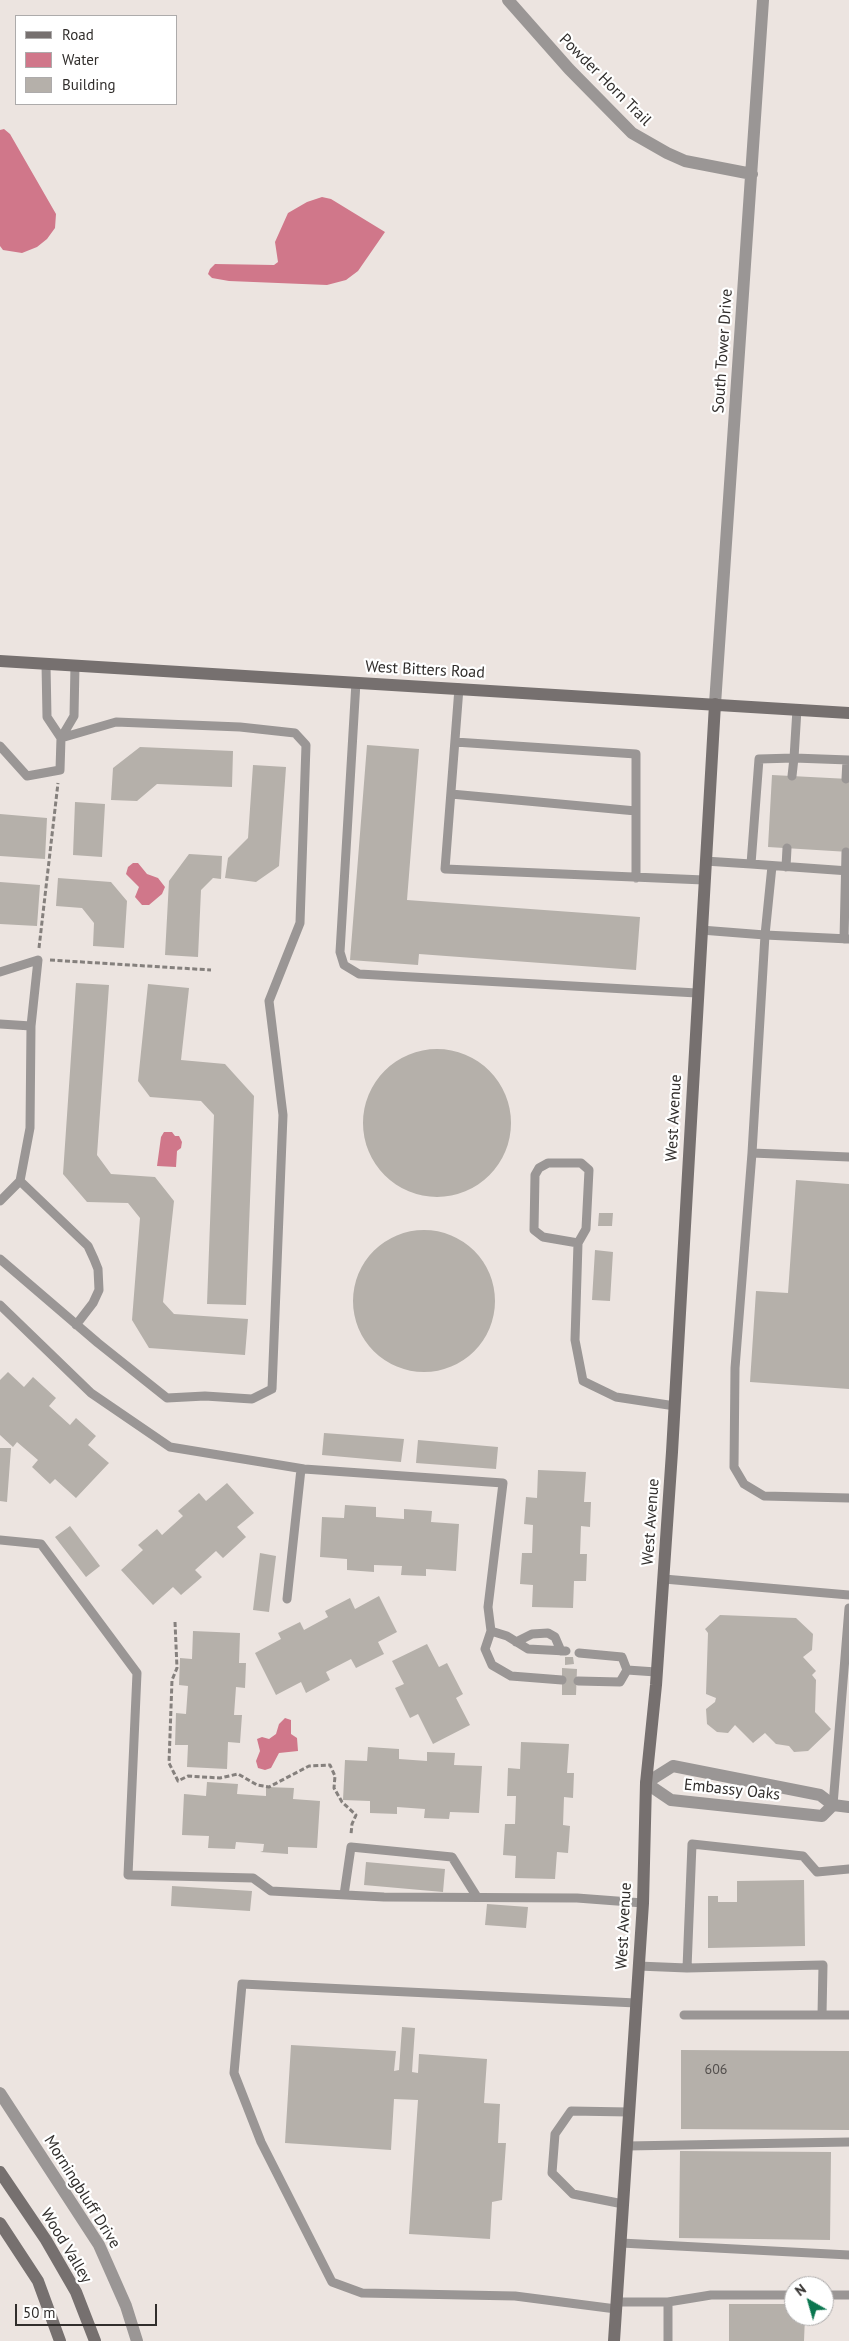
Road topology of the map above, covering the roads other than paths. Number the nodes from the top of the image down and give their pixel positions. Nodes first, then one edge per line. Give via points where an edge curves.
1 (508, 0) edge
2 (763, 0) edge
3 (752, 174) junction
4 (0, 661) edge
5 (46, 664) junction
6 (76, 665) junction
7 (356, 682) junction
8 (459, 688) junction
9 (715, 704) junction
10 (796, 709) junction
11 (849, 713) edge
12 (62, 738) junction
13 (455, 742) junction
14 (0, 746) edge
15 (794, 758) junction
16 (848, 760) edge
17 (792, 776) dead end
18 (846, 779) dead end
19 (451, 794) junction
20 (636, 812) junction
21 (787, 848) dead end
22 (846, 852) dead end
23 (705, 861) junction
24 (751, 864) junction
25 (772, 866) junction
26 (786, 867) junction
27 (848, 871) edge
28 (636, 878) junction
29 (704, 880) junction
30 (701, 930) junction
31 (764, 935) junction
32 (847, 939) edge
33 (0, 972) edge
34 (698, 993) junction
35 (0, 1024) edge
36 (31, 1026) junction
37 (752, 1152) junction
38 (849, 1157) edge
39 (20, 1181) junction
40 (0, 1201) edge
41 (578, 1242) junction
42 (0, 1259) edge
43 (0, 1305) edge
44 (76, 1325) junction
45 (675, 1406) junction
46 (301, 1469) junction
47 (849, 1498) edge
48 (0, 1540) edge
49 (664, 1579) junction
50 (849, 1595) edge
51 (287, 1599) dead end
52 (849, 1608) edge
53 (490, 1631) junction
54 (516, 1642) junction
55 (579, 1653) dead end
56 (627, 1670) junction
57 (656, 1672) junction
58 (562, 1680) dead end
59 (578, 1681) dead end
60 (646, 1782) junction
61 (833, 1805) junction
62 (849, 1807) edge
63 (849, 1869) edge
64 (344, 1895) junction
65 (477, 1897) junction
66 (643, 1902) junction
67 (638, 1966) junction
68 (687, 1968) junction
69 (636, 2003) junction
70 (684, 2015) dead end
71 (822, 2015) junction
72 (849, 2015) edge
73 (0, 2093) edge
74 (629, 2112) junction
75 (849, 2142) edge
76 (627, 2146) junction
77 (0, 2172) edge
78 (623, 2204) junction
79 (0, 2223) edge
80 (620, 2243) junction
81 (849, 2255) edge
82 (784, 2295) edge
83 (834, 2295) edge
84 (849, 2295) edge
85 (668, 2302) junction
86 (617, 2305) junction
87 (60, 2341) edge
88 (94, 2341) edge
89 (137, 2341) edge
90 (614, 2341) edge
91 (668, 2341) edge

1 - 3 street, Powder Horn Trail via 632,133 685,161
2 - 3 street, South Tower Drive
3 - 9 street, South Tower Drive
4 - 5 main road, West Bitters Road
5 - 6 main road, West Bitters Road
5 - 12 lane via 47,717
6 - 7 main road, West Bitters Road
6 - 12 lane via 74,716
7 - 8 main road, West Bitters Road
7 - 34 lane via 340,952 344,965 359,974
8 - 9 main road, West Bitters Road
8 - 13 lane
9 - 10 main road, West Bitters Road
9 - 23 main road, West Avenue
10 - 11 main road, West Bitters Road
10 - 15 lane
12 - 14 lane via 60,770 27,776
12 - 44 lane via 116,722 240,727 295,733 306,745 300,922 268,1001 283,1115 272,1388 252,1399 166,1398
13 - 19 lane
13 - 20 lane via 636,754
15 - 16 lane
15 - 17 lane
15 - 24 lane via 759,760
16 - 18 lane
19 - 20 lane
19 - 28 lane via 445,869
20 - 28 lane
21 - 26 lane
22 - 27 lane
23 - 24 lane
23 - 29 main road, West Avenue
24 - 25 lane
25 - 26 lane
25 - 31 lane
26 - 27 lane
27 - 32 lane
28 - 29 lane
29 - 30 main road, West Avenue
30 - 31 lane
30 - 34 main road, West Avenue
31 - 32 lane
31 - 37 lane
33 - 36 lane via 38,960
34 - 45 main road, West Avenue
35 - 36 lane
36 - 39 lane via 30,1128
37 - 38 lane
37 - 47 lane via 735,1368 734,1467 744,1484 764,1496
39 - 40 lane
39 - 44 lane via 88,1246 98,1269 99,1290
41 - 41 lane via 586,1229 589,1170 581,1163 548,1163 539,1168 535,1176 534,1230 544,1238
41 - 45 lane via 575,1340 582,1381 616,1397
42 - 44 lane
43 - 46 lane via 91,1393 170,1447
45 - 49 main road, West Avenue
46 - 51 lane
46 - 53 lane via 503,1483 488,1607
48 - 64 lane via 41,1544 137,1673 128,1875 253,1878 271,1891
49 - 50 lane
49 - 57 main road, West Avenue
52 - 61 lane
53 - 54 lane
53 - 58 lane via 484,1649 492,1665 511,1676
54 - 54 lane via 528,1649 564,1651 555,1637 548,1633 532,1634
55 - 56 lane via 622,1657
56 - 57 lane
56 - 59 lane via 620,1682
57 - 60 main road, West Avenue
60 - 61 street, Embassy Oaks via 673,1766 820,1795
60 - 61 street, Embassy Oaks via 671,1800 822,1816
60 - 66 main road, West Avenue
61 - 62 street, Embassy Oaks
63 - 68 lane via 817,1872 803,1856 692,1844
64 - 65 lane
64 - 65 lane via 351,1847 452,1857
65 - 66 lane
66 - 67 main road, West Avenue
67 - 68 lane
67 - 69 main road, West Avenue
68 - 71 lane via 823,1964
69 - 74 main road, West Avenue
69 - 86 lane via 242,1984 234,2073 261,2142 332,2282 362,2293 515,2296
70 - 71 lane
71 - 72 lane
73 - 89 street, Morningbluff Drive via 99,2245 126,2306
74 - 76 main road, West Avenue
74 - 78 lane via 571,2111 555,2134 552,2173 573,2194
75 - 76 lane
76 - 78 main road, West Avenue
77 - 88 main road, Wood Valley via 76,2292
78 - 80 main road, West Avenue
79 - 87 main road via 38,2281
80 - 81 lane
80 - 86 main road, West Avenue
82 - 85 lane via 711,2296
83 - 84 lane
85 - 86 lane
85 - 91 lane
86 - 90 main road, West Avenue

